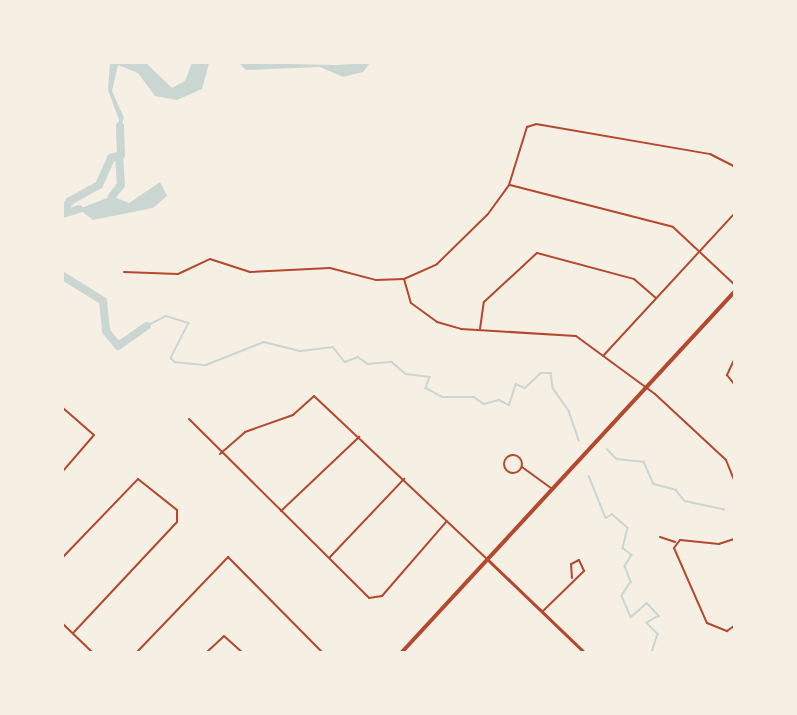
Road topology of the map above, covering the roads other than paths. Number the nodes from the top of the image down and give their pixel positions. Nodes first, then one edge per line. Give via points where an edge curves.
1 (734, 166) edge
2 (509, 185) junction
3 (734, 214) edge
4 (700, 251) junction
5 (124, 272) dead end
6 (404, 279) junction
7 (734, 284) edge
8 (734, 292) edge
9 (656, 298) junction
10 (480, 329) junction
11 (603, 356) junction
12 (734, 360) edge
13 (734, 384) edge
14 (647, 388) junction
15 (63, 408) edge
16 (189, 419) dead end
17 (359, 436) junction
18 (220, 454) junction
19 (522, 467) junction
20 (63, 471) edge
21 (733, 473) edge
22 (404, 479) junction
23 (734, 480) edge
24 (552, 489) junction
25 (280, 512) junction
26 (447, 520) junction
27 (660, 537) dead end
28 (734, 539) edge
29 (675, 542) junction
30 (63, 557) edge
31 (329, 558) junction
32 (488, 560) junction
33 (572, 578) junction
34 (542, 612) junction
35 (63, 624) edge
36 (734, 626) edge
37 (73, 633) junction
38 (92, 652) edge
39 (137, 652) edge
40 (207, 652) edge
41 (243, 652) edge
42 (322, 652) edge
43 (402, 652) edge
44 (584, 652) edge

1 - 2 street via 710,154 536,124 527,127
2 - 4 street via 673,227
2 - 6 street via 488,214 437,264
3 - 4 street
4 - 7 street
4 - 9 street
5 - 6 street via 178,274 210,259 250,272 330,268 376,280
6 - 10 street via 418,312 461,329
8 - 14 main road
9 - 10 street via 634,279 537,253 484,302
9 - 11 street
10 - 11 street via 570,334
11 - 14 street
12 - 13 street via 727,367
14 - 21 street via 726,460
14 - 24 main road
15 - 20 street via 94,435
16 - 18 street
17 - 18 street via 314,396 293,415 245,432
17 - 22 street
17 - 25 street
18 - 25 street
19 - 19 street via 514,455 504,461 510,473
19 - 24 street
21 - 23 street
22 - 26 street
22 - 31 street
24 - 32 main road
25 - 31 street
26 - 31 street via 375,600
26 - 32 street
27 - 29 street
28 - 29 street
29 - 36 street via 707,623 727,631
30 - 37 street via 138,479 177,510 177,522
32 - 34 street
32 - 43 main road
33 - 33 street via 584,571 579,560 571,564
33 - 34 street
34 - 44 street
35 - 37 street
37 - 38 street
39 - 42 street via 228,557
40 - 41 street via 224,636

